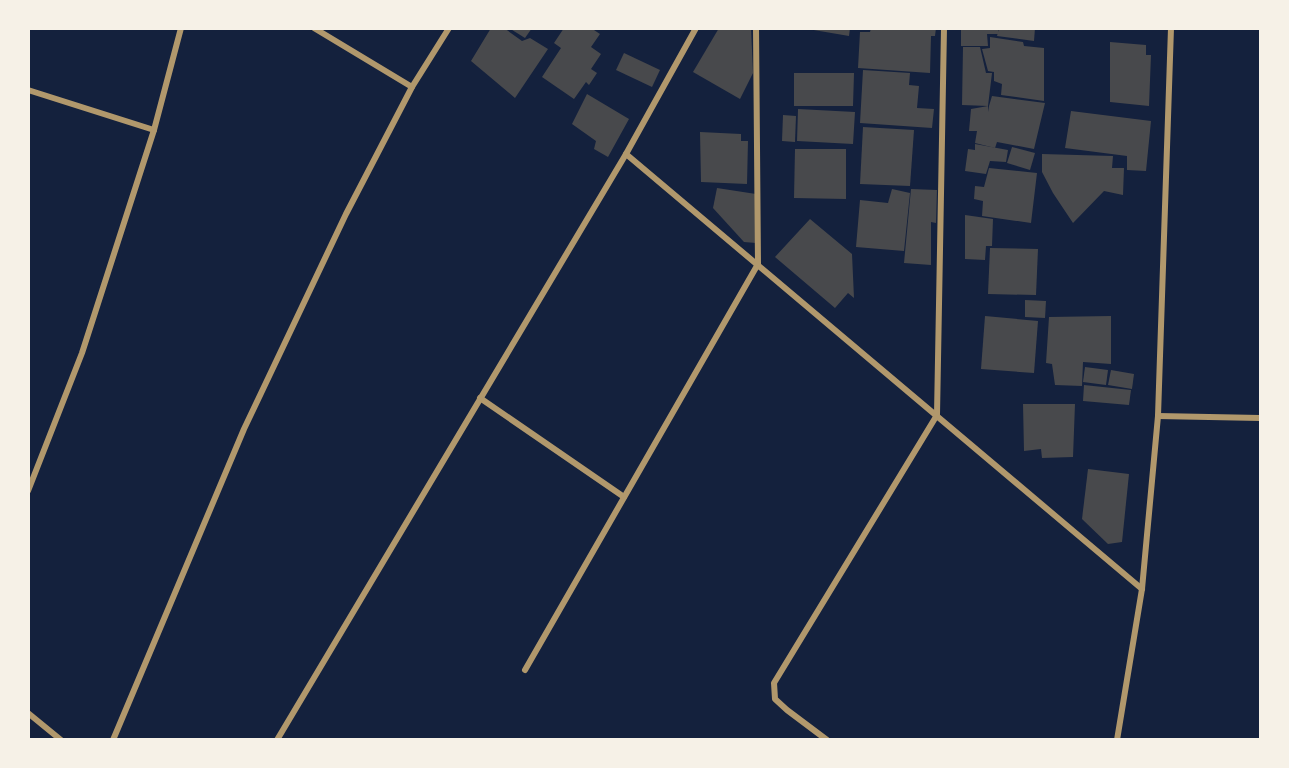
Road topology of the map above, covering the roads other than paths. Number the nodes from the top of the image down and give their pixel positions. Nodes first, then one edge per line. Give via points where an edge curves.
1 (181, 28) edge
2 (314, 28) edge
3 (449, 28) edge
4 (696, 28) edge
5 (756, 28) edge
6 (944, 28) edge
7 (1171, 28) edge
8 (412, 87) junction
9 (28, 90) edge
10 (154, 130) junction
11 (626, 154) junction
12 (758, 264) junction
13 (480, 398) junction
14 (937, 415) junction
15 (1158, 416) junction
16 (1260, 418) edge
17 (28, 491) edge
18 (624, 497) junction
19 (1142, 588) junction
20 (525, 670) dead end
21 (28, 713) edge
22 (61, 740) edge
23 (113, 740) edge
24 (277, 740) edge
25 (826, 740) edge
26 (1117, 740) edge

1 - 10 street
2 - 8 street
3 - 8 street
4 - 11 street
5 - 12 street
6 - 14 street
7 - 15 street
8 - 23 street via 346,214 244,429
9 - 10 street
10 - 17 street via 82,353
11 - 12 street
11 - 13 street
12 - 14 street
12 - 18 street
13 - 18 street
13 - 24 street
14 - 19 street
14 - 25 street via 774,683 775,699
15 - 16 street
15 - 19 street
18 - 20 street
19 - 26 street
21 - 22 street

